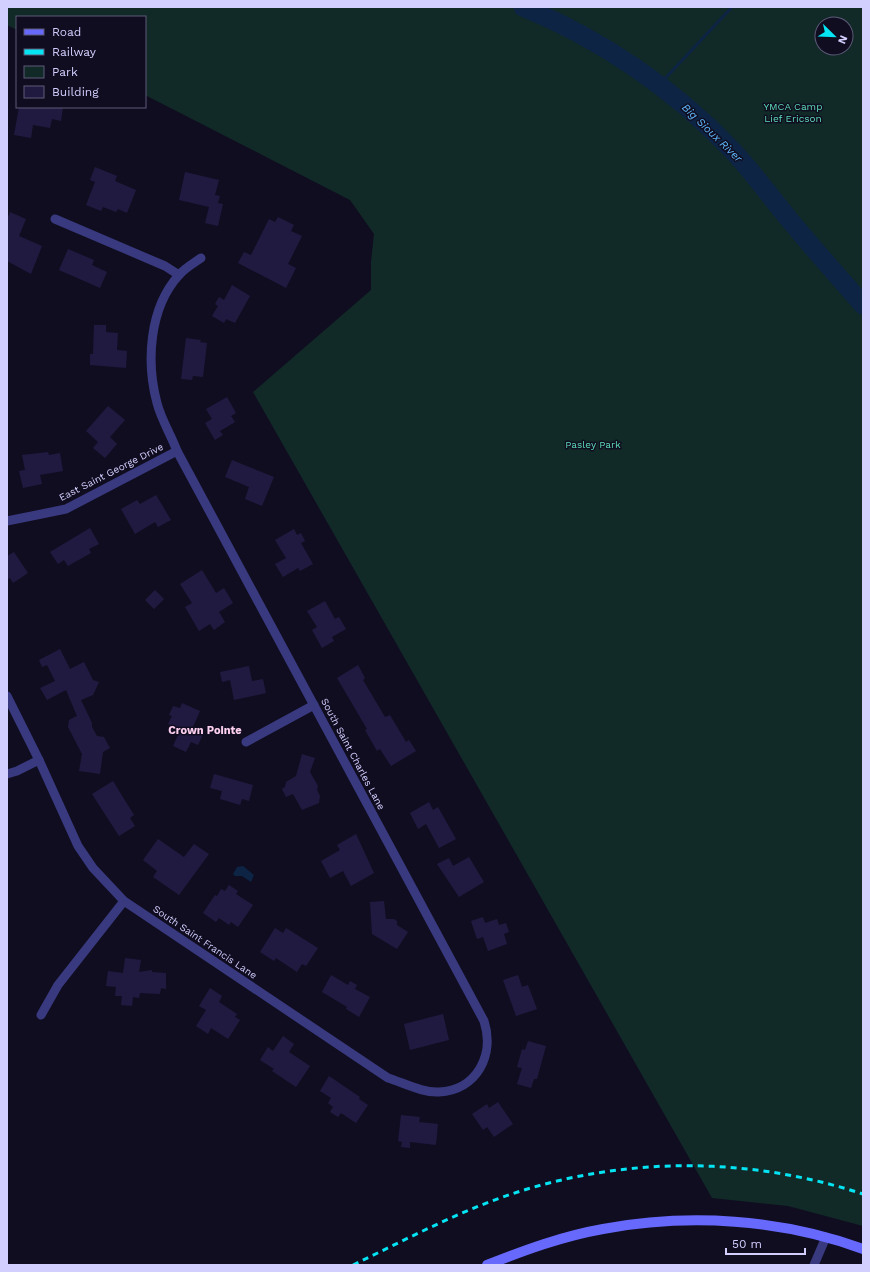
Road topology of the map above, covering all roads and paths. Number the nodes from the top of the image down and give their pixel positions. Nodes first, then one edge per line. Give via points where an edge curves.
1 (55, 219) dead end
2 (201, 258) dead end
3 (179, 275) junction
4 (178, 451) junction
5 (7, 521) edge
6 (7, 696) edge
7 (314, 705) junction
8 (246, 742) dead end
9 (39, 760) junction
10 (7, 774) edge
11 (124, 901) junction
12 (41, 1015) dead end
13 (480, 1072) joint
14 (826, 1237) junction
15 (863, 1249) edge
16 (487, 1265) edge
17 (814, 1265) edge

1 - 3 street via 165,266
2 - 3 street
3 - 4 street, South Saint Charles Lane via 166,296 155,322 151,345 152,378 157,404
4 - 5 street, East Saint George Drive via 66,509
4 - 7 street, South Saint Charles Lane
6 - 9 street, South Saint Francis Lane
7 - 8 street
7 - 13 street, South Saint Charles Lane via 484,1021 488,1033 488,1047
9 - 10 street
9 - 11 street, South Saint Francis Lane via 78,846 93,868
11 - 12 street via 58,985
11 - 13 street, South Saint Francis Lane via 388,1078 438,1092 452,1090 474,1079
14 - 15 main road
14 - 16 main road via 741,1222 660,1221 575,1236 525,1250
14 - 17 street

